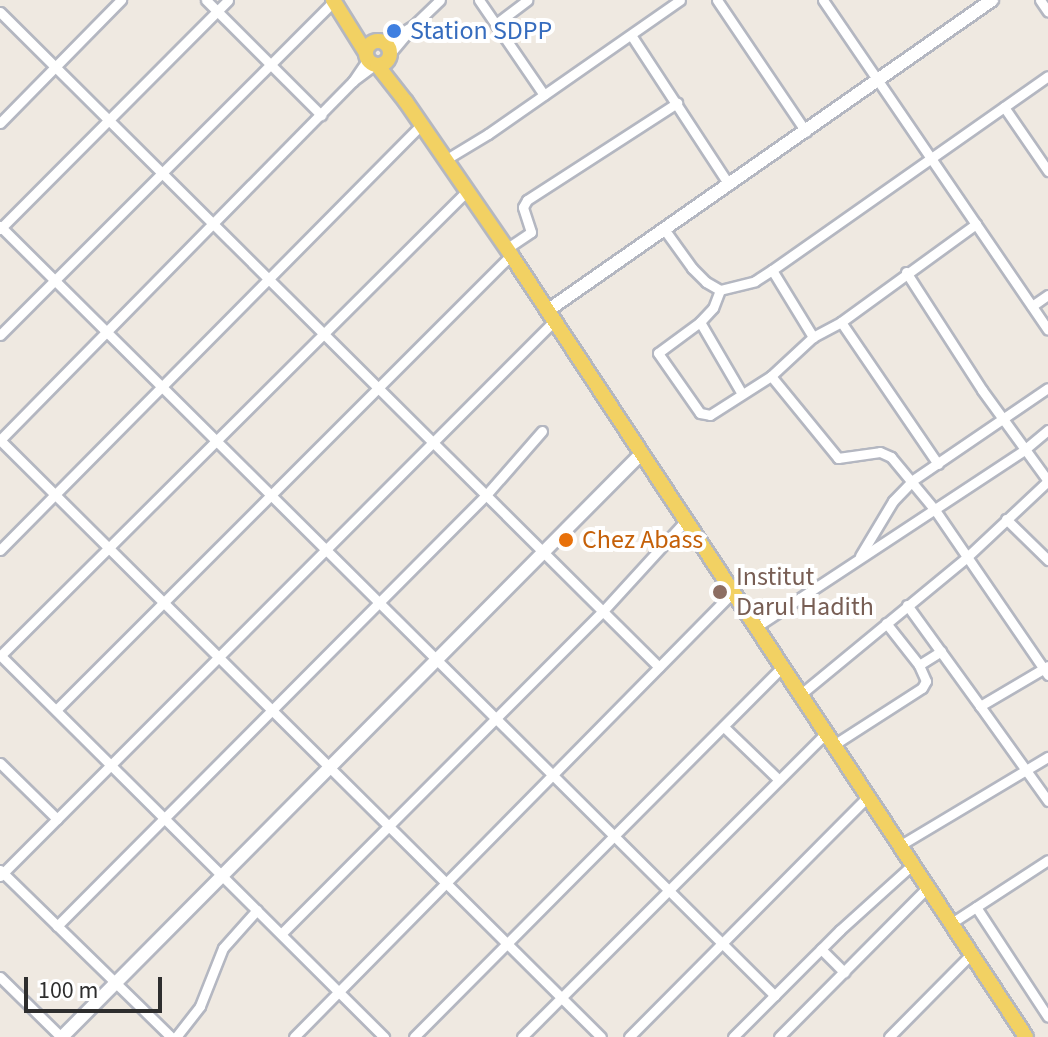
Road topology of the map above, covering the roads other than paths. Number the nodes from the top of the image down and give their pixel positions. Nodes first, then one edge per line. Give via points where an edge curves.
1 (121, 0) edge
2 (206, 0) edge
3 (228, 0) edge
4 (440, 0) edge
5 (479, 0) edge
6 (527, 0) edge
7 (680, 0) edge
8 (717, 0) edge
9 (823, 0) edge
10 (992, 0) edge
11 (1040, 0) edge
12 (337, 4) edge
13 (217, 11) junction
14 (0, 12) edge
15 (1048, 12) edge
16 (497, 23) junction
17 (631, 35) junction
18 (378, 55) junction
19 (270, 64) junction
20 (55, 67) junction
21 (1048, 76) edge
22 (877, 83) junction
23 (544, 95) junction
24 (677, 103) junction
25 (1004, 107) junction
26 (321, 115) junction
27 (109, 120) junction
28 (0, 123) edge
29 (421, 125) junction
30 (806, 132) junction
31 (930, 158) junction
32 (445, 160) junction
33 (1048, 171) edge
34 (162, 173) junction
35 (729, 185) junction
36 (467, 191) junction
37 (213, 224) junction
38 (976, 224) junction
39 (0, 227) edge
40 (664, 229) junction
41 (509, 252) junction
42 (772, 270) junction
43 (906, 272) junction
44 (268, 279) junction
45 (55, 281) junction
46 (720, 290) junction
47 (1048, 295) edge
48 (1032, 306) junction
49 (551, 316) junction
50 (700, 322) junction
51 (841, 322) junction
52 (1048, 330) edge
53 (107, 332) junction
54 (324, 333) junction
55 (0, 335) edge
56 (813, 337) junction
57 (771, 376) junction
58 (162, 387) junction
59 (378, 387) junction
60 (1048, 388) edge
61 (742, 394) junction
62 (1002, 419) junction
63 (1048, 430) edge
64 (542, 431) dead end
65 (0, 440) edge
66 (216, 441) junction
67 (433, 442) junction
68 (1024, 450) junction
69 (642, 453) junction
70 (938, 464) junction
71 (913, 480) junction
72 (1048, 481) edge
73 (55, 494) junction
74 (271, 495) junction
75 (486, 495) junction
76 (935, 510) junction
77 (1006, 519) junction
78 (686, 520) junction
79 (109, 548) junction
80 (0, 550) edge
81 (326, 550) junction
82 (544, 552) junction
83 (967, 557) junction
84 (858, 560) junction
85 (1048, 560) edge
86 (732, 593) junction
87 (164, 602) junction
88 (379, 603) junction
89 (907, 605) junction
90 (603, 611) junction
91 (886, 623) junction
92 (756, 627) junction
93 (941, 651) junction
94 (0, 656) edge
95 (219, 657) junction
96 (436, 659) junction
97 (919, 665) junction
98 (783, 666) junction
99 (659, 667) junction
100 (1047, 670) edge
101 (801, 694) junction
102 (980, 706) junction
103 (56, 710) junction
104 (272, 710) junction
105 (496, 718) junction
106 (724, 727) junction
107 (831, 738) junction
108 (1048, 757) edge
109 (0, 763) edge
110 (111, 765) junction
111 (329, 767) junction
112 (1027, 770) junction
113 (553, 775) junction
114 (779, 780) junction
115 (868, 796) junction
116 (1048, 801) edge
117 (164, 818) junction
118 (57, 819) junction
119 (389, 826) junction
120 (614, 836) junction
121 (899, 846) junction
122 (912, 865) junction
123 (1046, 865) edge
124 (1, 873) edge
125 (222, 875) junction
126 (446, 883) junction
127 (928, 887) junction
128 (668, 890) junction
129 (976, 907) junction
130 (257, 910) junction
131 (953, 922) junction
132 (57, 926) junction
133 (281, 934) junction
134 (507, 943) junction
135 (722, 943) junction
136 (821, 949) junction
137 (972, 953) junction
138 (844, 972) junction
139 (0, 977) edge
140 (115, 984) junction
141 (339, 992) junction
142 (775, 996) junction
143 (561, 998) junction
144 (1048, 1017) edge
145 (61, 1037) edge
146 (173, 1037) edge
147 (294, 1037) edge
148 (384, 1037) edge
149 (414, 1037) edge
150 (522, 1037) edge
151 (601, 1037) edge
152 (629, 1037) edge
153 (733, 1037) edge
154 (779, 1037) edge
155 (889, 1037) edge
156 (1026, 1037) edge

1 - 20 street
2 - 13 street
3 - 13 street
4 - 18 street
5 - 16 street
6 - 16 street
7 - 17 street
8 - 30 street
9 - 22 street
10 - 22 street
11 - 15 street
12 - 18 main road
12 - 19 street
13 - 19 street
13 - 27 street
14 - 20 street
16 - 23 street
17 - 23 street
17 - 24 street
18 - 26 street
18 - 29 main road
19 - 26 street
19 - 34 street
20 - 27 street
20 - 28 street
21 - 25 street
22 - 30 street
22 - 31 street
23 - 32 street
24 - 35 street
24 - 41 street via 527,200 523,207 531,232
25 - 31 street
25 - 33 street
26 - 37 street
27 - 34 street
27 - 39 street
29 - 32 main road
29 - 44 street
30 - 35 street
31 - 38 street
31 - 42 street
32 - 36 main road
34 - 37 street
34 - 45 street
35 - 40 street
36 - 41 main road
36 - 54 street
37 - 44 street
37 - 53 street
38 - 43 street
38 - 48 street
39 - 45 street
40 - 46 street via 706,282
40 - 49 street
41 - 49 main road
41 - 59 street
42 - 46 street via 755,281
42 - 56 street
43 - 51 street
43 - 62 street
44 - 54 street
44 - 58 street
45 - 53 street
45 - 55 street
46 - 50 street
47 - 48 street
48 - 52 street
49 - 67 street
49 - 69 main road
50 - 61 street
50 - 61 street via 662,349 659,357 703,416
51 - 56 street
51 - 70 street
53 - 58 street
53 - 65 street
54 - 59 street
54 - 66 street
56 - 57 street
57 - 61 street
57 - 71 street via 838,458 880,452
58 - 66 street
58 - 73 street
59 - 67 street
59 - 74 street
60 - 62 street
62 - 68 street
62 - 70 street
63 - 68 street
64 - 75 street
65 - 73 street
66 - 74 street
66 - 79 street
67 - 75 street
67 - 81 street
68 - 72 street
68 - 76 street
69 - 78 main road
69 - 82 street
70 - 71 street
71 - 76 street
71 - 84 street via 893,501
72 - 77 street
73 - 79 street
73 - 80 street
74 - 81 street
74 - 87 street
75 - 82 street
75 - 88 street
76 - 83 street
76 - 84 street
77 - 83 street
77 - 85 street
78 - 86 main road
78 - 90 street
79 - 87 street
79 - 94 street
81 - 88 street
81 - 95 street
82 - 90 street
82 - 96 street
83 - 89 street
83 - 100 street
84 - 92 street
86 - 92 main road
86 - 99 street
87 - 95 street
87 - 103 street
88 - 96 street
88 - 104 street
89 - 91 street
89 - 93 street
90 - 99 street
90 - 105 street
91 - 97 street
91 - 101 street
92 - 98 main road
93 - 97 street
93 - 102 street
94 - 103 street
95 - 104 street
95 - 110 street
96 - 105 street
96 - 111 street
97 - 107 street via 926,681 922,688
98 - 101 main road
98 - 106 street
99 - 113 street
100 - 102 street
101 - 107 main road
102 - 112 street
103 - 110 street
104 - 111 street
104 - 117 street
105 - 113 street
105 - 119 street
106 - 114 street
106 - 120 street
107 - 114 street
107 - 115 main road
108 - 112 street
109 - 118 street
110 - 117 street
110 - 118 street
111 - 119 street
111 - 125 street
112 - 116 street
112 - 121 street
113 - 120 street
113 - 126 street
114 - 128 street
115 - 121 main road
115 - 135 street
117 - 125 street
117 - 132 street
118 - 124 street
119 - 126 street
119 - 133 street
120 - 128 street
120 - 134 street
121 - 122 main road
122 - 127 main road
122 - 136 street
123 - 129 street
124 - 132 street
125 - 130 street
125 - 140 street
126 - 134 street
126 - 141 street
127 - 131 main road
127 - 138 street
128 - 135 street
128 - 143 street
129 - 131 street
129 - 144 street
130 - 133 street
130 - 146 street via 223,948 200,1006
131 - 137 main road
132 - 140 street
133 - 141 street
134 - 143 street
134 - 149 street
135 - 142 street
135 - 152 street
136 - 138 street
136 - 142 street
137 - 155 street
137 - 156 main road
138 - 154 street
139 - 145 street
140 - 145 street
140 - 146 street
141 - 147 street
141 - 148 street
142 - 153 street
143 - 150 street
143 - 151 street

